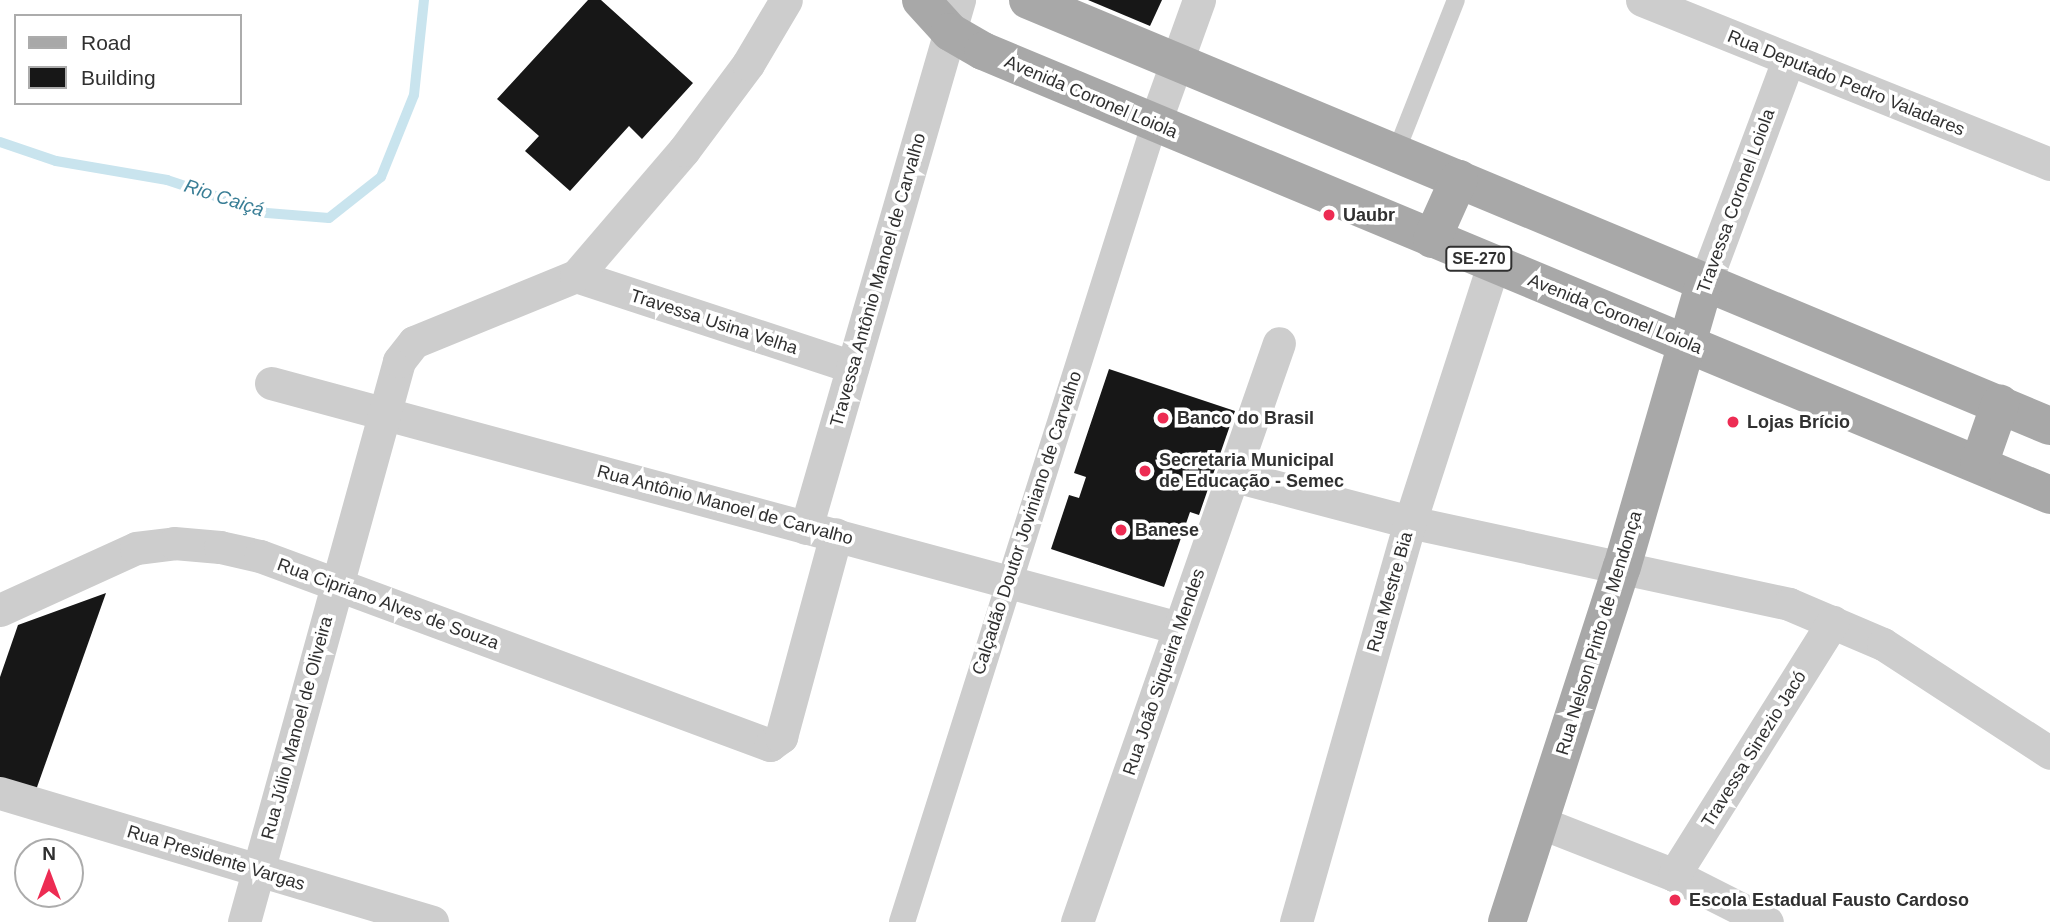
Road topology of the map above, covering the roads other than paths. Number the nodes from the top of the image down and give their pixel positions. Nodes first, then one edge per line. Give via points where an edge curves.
1 (786, 0) edge
2 (921, 0) edge
3 (1028, 0) edge
4 (1199, 0) edge
5 (1456, 0) edge
6 (1642, 0) edge
7 (1696, 10) edge
8 (954, 16) edge
9 (1788, 60) junction
10 (1175, 62) junction
11 (1154, 125) junction
12 (1396, 152) junction
13 (2050, 164) edge
14 (1459, 179) junction
15 (1433, 239) junction
16 (1493, 265) junction
17 (576, 276) junction
18 (1704, 285) junction
19 (1279, 343) dead end
20 (1687, 344) junction
21 (852, 367) junction
22 (271, 383) dead end
23 (2000, 404) junction
24 (381, 411) junction
25 (2050, 426) edge
26 (1979, 464) junction
27 (1235, 476) junction
28 (2050, 495) edge
29 (1410, 522) junction
30 (821, 531) junction
31 (1622, 567) junction
32 (1008, 582) junction
33 (335, 584) junction
34 (0, 610) edge
35 (1833, 622) junction
36 (1179, 628) junction
37 (775, 744) joint
38 (2050, 753) edge
39 (0, 793) edge
40 (1539, 822) junction
41 (259, 871) junction
42 (1674, 875) junction
43 (244, 922) edge
44 (432, 922) edge
45 (902, 922) edge
46 (1077, 922) edge
47 (1296, 922) edge
48 (1507, 922) edge
49 (1768, 922) edge

1 - 17 street via 747,64 684,150
2 - 8 main road, Avenida Coronel Loiola / SE-270
3 - 10 main road
4 - 10 street
5 - 12 lane
6 - 7 street, Rua Deputado Pedro Valadares
7 - 9 street, Rua Deputado Pedro Valadares
8 - 11 main road, Avenida Coronel Loiola / SE-270 via 983,51
8 - 21 street, Travessa Antônio Manoel de Carvalho
9 - 13 street, Rua Deputado Pedro Valadares
9 - 18 street, Travessa Coronel Loiola
10 - 11 street
10 - 12 main road
11 - 15 main road, Avenida Coronel Loiola / SE-270
11 - 32 street, Calçadão Doutor Joviniano de Carvalho
12 - 14 main road
14 - 15 main road
14 - 18 main road
15 - 16 main road, Avenida Coronel Loiola / SE-270
16 - 20 main road, Avenida Coronel Loiola / SE-270
16 - 29 street, Rua Mestre Bia
17 - 21 street, Travessa Usina Velha
17 - 24 street, Rua Júlio Manoel de Oliveira via 414,342 399,361
18 - 20 main road, Travessa Coronel Loiola
18 - 23 main road
19 - 27 street, Rua João Siqueira Mendes
20 - 26 main road, Avenida Coronel Loiola / SE-270
20 - 31 main road, Rua Nelson Pinto de Mendonça
21 - 30 street, Travessa Antônio Manoel de Carvalho
22 - 24 street, Rua Antônio Manoel de Carvalho
23 - 25 main road
23 - 26 main road
24 - 30 street, Rua Antônio Manoel de Carvalho
24 - 33 street, Rua Júlio Manoel de Oliveira
26 - 28 main road, Avenida Coronel Loiola / SE-270
27 - 29 street
27 - 36 street, Rua João Siqueira Mendes
29 - 31 street
29 - 47 street, Rua Mestre Bia
30 - 32 street, Rua Antônio Manoel de Carvalho
30 - 37 street, Travessa Antônio Manoel de Carvalho via 781,737
31 - 35 street via 1763,595
31 - 40 main road, Rua Nelson Pinto de Mendonça
32 - 36 street, Rua Antônio Manoel de Carvalho
32 - 45 street, Calçadão Doutor Joviniano de Carvalho
33 - 34 street, Rua Cipriano Alves de Souza via 260,556 174,544 136,548
33 - 37 street, Rua Cipriano Alves de Souza
33 - 41 street, Rua Júlio Manoel de Oliveira
35 - 38 street via 1883,644
35 - 42 street, Travessa Sinezio Jacó
36 - 46 street, Rua João Siqueira Mendes
39 - 41 street, Rua Presidente Vargas
40 - 42 street
40 - 48 main road, Rua Nelson Pinto de Mendonça
41 - 43 street, Rua Júlio Manoel de Oliveira
41 - 44 street, Rua Presidente Vargas
42 - 49 street

